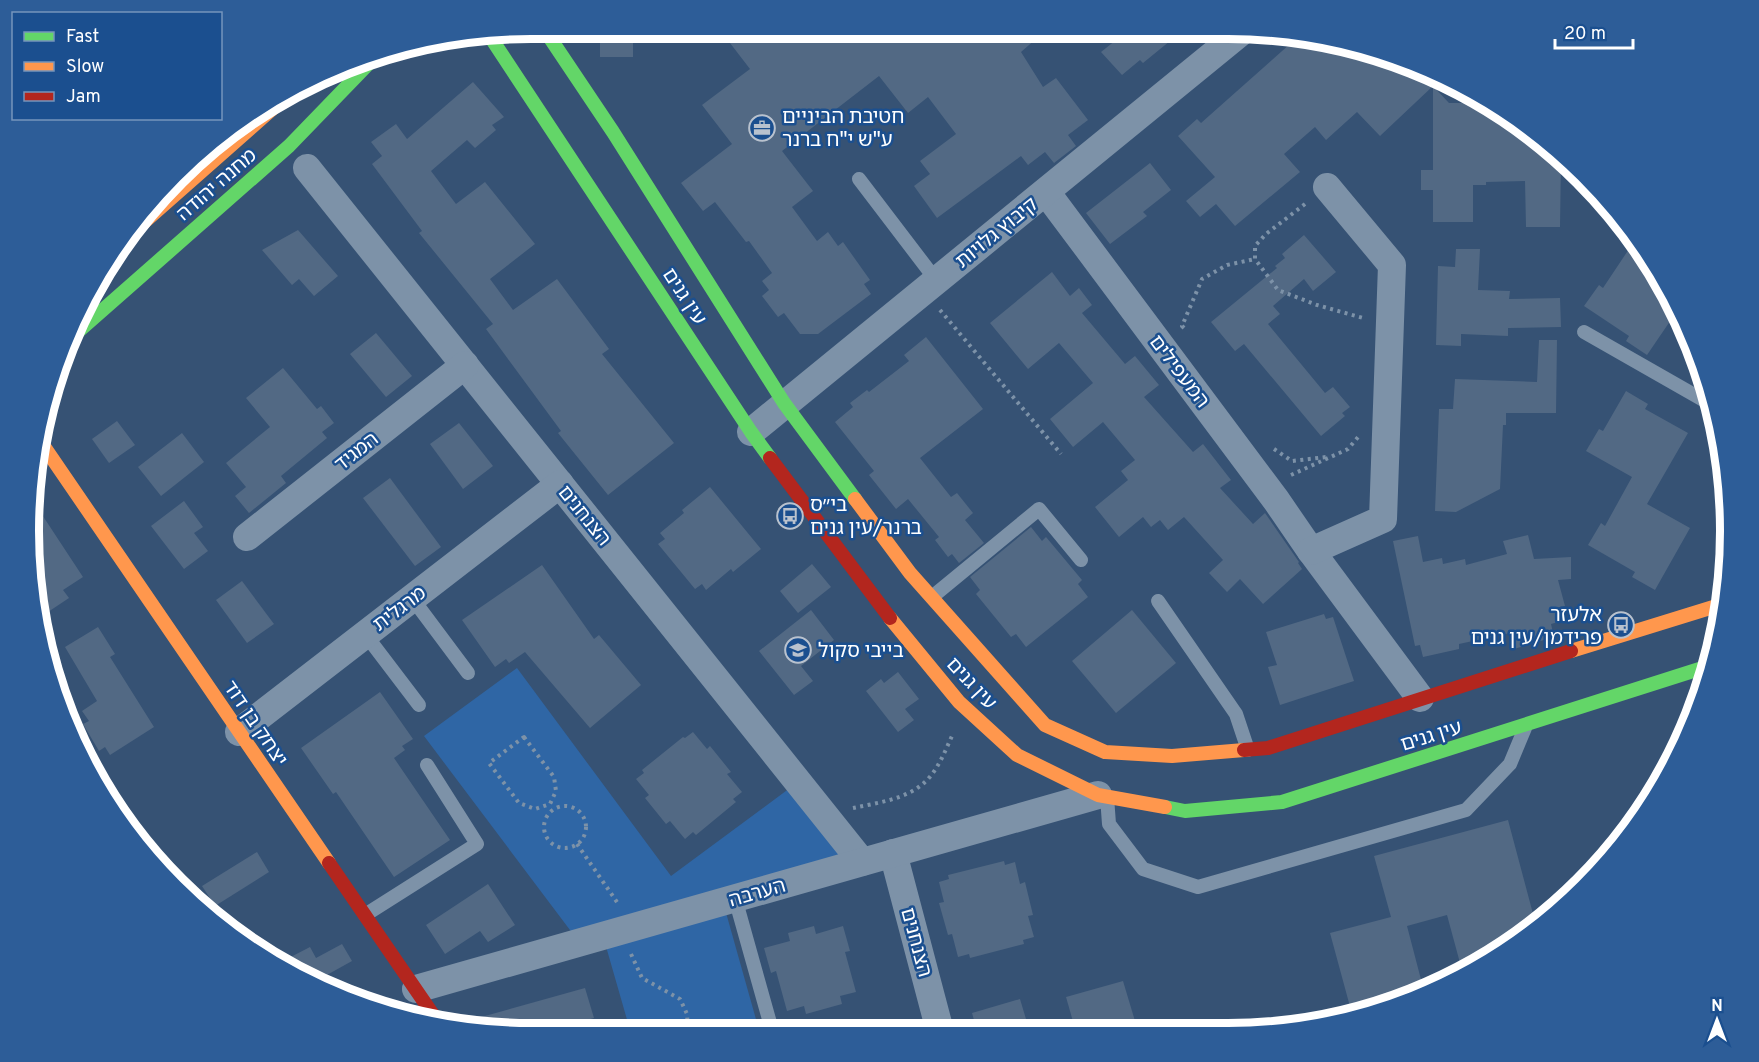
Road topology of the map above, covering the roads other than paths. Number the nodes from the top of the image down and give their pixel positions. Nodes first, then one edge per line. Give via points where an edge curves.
1 (551, 39) edge
2 (1232, 39) edge
3 (493, 41) edge
4 (364, 68) edge
5 (255, 124) edge
6 (307, 168) dead end
7 (859, 179) dead end
8 (1327, 187) road end
9 (1046, 192) junction
10 (160, 208) edge
11 (930, 285) junction
12 (84, 327) edge
13 (1584, 332) dead end
14 (465, 365) junction
15 (1702, 399) edge
16 (784, 403) junction
17 (751, 432) junction
18 (46, 449) edge
19 (560, 484) junction
20 (248, 537) dead end
21 (1311, 551) junction
22 (1081, 560) dead end
23 (932, 597) junction
24 (412, 598) junction
25 (1158, 601) dead end
26 (1714, 607) edge
27 (364, 634) junction
28 (1700, 669) edge
29 (468, 673) dead end
30 (1420, 698) junction
31 (419, 705) dead end
32 (1526, 725) junction
33 (239, 732) junction
34 (1248, 750) junction
35 (427, 765) dead end
36 (1102, 796) junction
37 (893, 853) junction
38 (862, 862) junction
39 (735, 898) junction
40 (365, 915) junction
41 (416, 989) junction
42 (432, 1013) edge
43 (770, 1023) edge
44 (938, 1023) edge

1 - 16 main road, עין גנים
2 - 9 street, קיבוץ גלויות
3 - 17 main road, עין גנים
4 - 12 main road, מחנה יהודה via 289,146
5 - 10 main road, מחנה יהודה
6 - 14 street, הצנחנים
7 - 11 lane
8 - 21 street via 1392,265 1383,519
9 - 11 street, קיבוץ גלויות
9 - 21 street, המעפילים
11 - 16 street, קיבוץ גלויות
13 - 15 lane
14 - 19 street, הצנחנים
14 - 20 street, המגיד
16 - 17 street, קיבוץ גלויות
16 - 23 main road, עין גנים
17 - 36 main road, עין גנים via 899,630 959,702 1017,755
18 - 33 main road, יצחק בן דוד
19 - 24 street, מרגלית
19 - 38 street, הצנחנים
21 - 30 street, המעפילים
22 - 23 lane via 1039,509
23 - 34 main road, עין גנים via 1045,725 1105,752 1172,756
24 - 27 street, מרגלית
24 - 29 lane
25 - 34 lane via 1236,714
26 - 30 main road, עין גנים
27 - 31 lane
27 - 33 street, מרגלית
28 - 32 main road, עין גנים
30 - 34 main road, עין גנים via 1268,748
32 - 36 main road, עין גנים via 1282,802 1185,812
32 - 36 lane via 1510,764 1466,810 1198,887 1143,869 1109,824
33 - 40 main road, יצחק בן דוד
35 - 40 lane via 477,844
36 - 37 street, הערבה
37 - 38 street, הערבה
37 - 44 street, הצנחנים
38 - 39 street, הערבה
39 - 41 street, הערבה
39 - 43 lane
40 - 41 main road, יצחק בן דוד
41 - 42 main road, יצחק בן דוד

